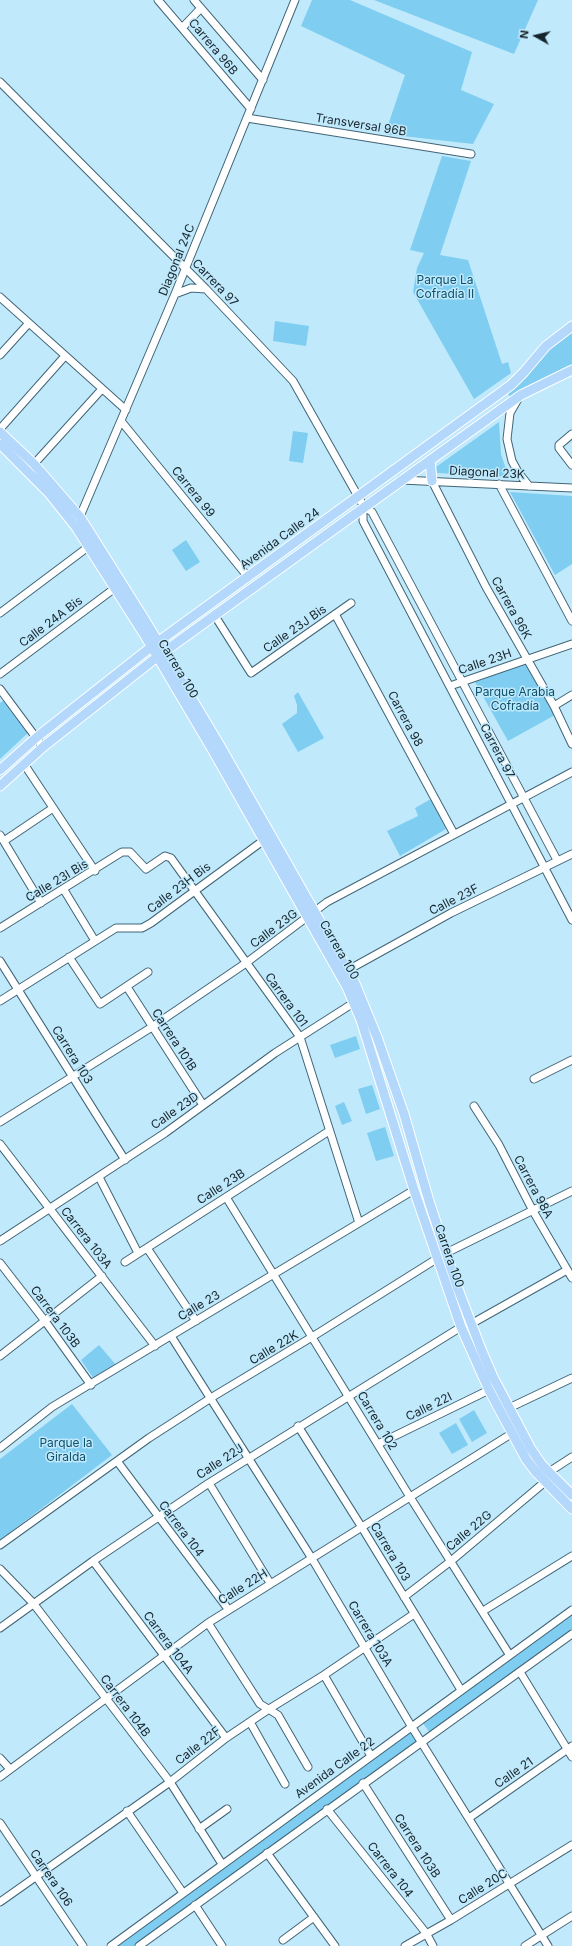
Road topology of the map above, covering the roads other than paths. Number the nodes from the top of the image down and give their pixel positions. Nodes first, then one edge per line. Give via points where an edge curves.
1 (158, 0) edge
2 (194, 0) edge
3 (295, 0) edge
4 (201, 8) junction
5 (182, 28) junction
6 (263, 80) junction
7 (0, 82) edge
8 (251, 109) junction
9 (247, 118) junction
10 (471, 154) dead end
11 (186, 268) junction
12 (206, 289) junction
13 (175, 294) junction
14 (0, 297) edge
15 (29, 323) junction
16 (572, 326) edge
17 (0, 355) edge
18 (65, 356) junction
19 (572, 370) edge
20 (102, 389) junction
21 (521, 395) junction
22 (126, 410) junction
23 (121, 421) junction
24 (0, 431) edge
25 (572, 434) edge
26 (0, 444) edge
27 (430, 460) junction
28 (34, 464) junction
29 (572, 465) edge
30 (401, 480) junction
31 (432, 481) junction
32 (499, 484) junction
33 (529, 486) junction
34 (572, 488) edge
35 (358, 496) junction
36 (364, 507) junction
37 (80, 517) junction
38 (76, 527) junction
39 (88, 547) junction
40 (248, 577) junction
41 (115, 588) junction
42 (351, 603) dead end
43 (0, 613) edge
44 (335, 614) junction
45 (215, 616) junction
46 (572, 621) edge
47 (572, 644) edge
48 (155, 645) junction
49 (161, 655) junction
50 (526, 660) junction
51 (0, 674) edge
52 (462, 682) junction
53 (450, 686) junction
54 (0, 689) edge
55 (572, 695) edge
56 (2, 697) edge
57 (554, 706) junction
58 (37, 737) junction
59 (572, 744) edge
60 (43, 747) junction
61 (24, 764) junction
62 (0, 770) edge
63 (572, 772) edge
64 (0, 786) edge
65 (524, 796) junction
66 (512, 803) junction
67 (53, 808) junction
68 (454, 834) junction
69 (2, 838) edge
70 (264, 840) junction
71 (572, 854) edge
72 (168, 856) joint
73 (558, 860) junction
74 (544, 866) junction
75 (95, 871) junction
76 (64, 890) junction
77 (194, 890) junction
78 (41, 903) junction
79 (311, 915) junction
80 (572, 920) edge
81 (0, 928) edge
82 (95, 941) junction
83 (69, 957) junction
84 (0, 961) edge
85 (246, 963) junction
86 (348, 970) junction
87 (148, 972) dead end
88 (127, 987) junction
89 (18, 989) junction
90 (359, 1000) junction
91 (0, 1001) edge
92 (152, 1027) junction
93 (300, 1037) junction
94 (572, 1060) edge
95 (72, 1076) junction
96 (534, 1080) dead end
97 (203, 1105) junction
98 (474, 1106) dead end
99 (0, 1122) edge
100 (329, 1131) junction
101 (0, 1144) edge
102 (124, 1160) junction
103 (99, 1177) junction
104 (414, 1190) junction
105 (572, 1191) edge
106 (226, 1197) junction
107 (50, 1209) junction
108 (534, 1211) junction
109 (359, 1223) junction
110 (0, 1241) edge
111 (147, 1248) junction
112 (138, 1253) junction
113 (446, 1253) junction
114 (437, 1259) junction
115 (125, 1262) dead end
116 (0, 1263) edge
117 (567, 1270) junction
118 (274, 1274) junction
119 (102, 1276) junction
120 (572, 1278) edge
121 (45, 1321) junction
122 (196, 1321) junction
123 (471, 1324) junction
124 (461, 1327) junction
125 (171, 1336) junction
126 (312, 1337) junction
127 (155, 1346) junction
128 (0, 1356) edge
129 (572, 1378) edge
130 (91, 1385) junction
131 (489, 1390) junction
132 (349, 1396) junction
133 (211, 1398) junction
134 (509, 1408) junction
135 (298, 1426) junction
136 (511, 1434) junction
137 (378, 1444) junction
138 (1, 1446) edge
139 (248, 1457) junction
140 (572, 1457) edge
141 (117, 1461) junction
142 (547, 1477) junction
143 (208, 1483) junction
144 (572, 1494) edge
145 (410, 1496) junction
146 (572, 1509) edge
147 (158, 1516) junction
148 (361, 1526) junction
149 (0, 1545) edge
150 (572, 1556) edge
151 (311, 1558) junction
152 (93, 1561) junction
153 (451, 1561) junction
154 (0, 1569) edge
155 (270, 1583) junction
156 (404, 1597) junction
157 (33, 1603) junction
158 (228, 1609) junction
159 (572, 1610) edge
160 (483, 1611) junction
161 (414, 1614) junction
162 (208, 1623) junction
163 (0, 1628) edge
164 (572, 1634) edge
165 (365, 1647) junction
166 (163, 1654) junction
167 (509, 1654) junction
168 (520, 1672) junction
169 (324, 1675) junction
170 (461, 1690) junction
171 (105, 1698) junction
172 (269, 1709) junction
173 (250, 1722) junction
174 (412, 1727) junction
175 (226, 1738) junction
176 (422, 1742) junction
177 (570, 1747) edge
178 (371, 1756) junction
179 (572, 1757) edge
180 (0, 1758) edge
181 (308, 1767) dead end
182 (10, 1769) junction
183 (0, 1777) edge
184 (170, 1782) junction
185 (364, 1783) junction
186 (285, 1784) dead end
187 (227, 1810) dead end
188 (328, 1810) junction
189 (128, 1811) junction
190 (469, 1818) junction
191 (0, 1823) edge
192 (199, 1830) junction
193 (572, 1845) edge
194 (267, 1854) junction
195 (222, 1864) junction
196 (37, 1876) junction
197 (510, 1884) junction
198 (184, 1892) junction
199 (0, 1902) edge
200 (195, 1905) junction
201 (572, 1916) edge
202 (314, 1917) junction
203 (451, 1920) junction
204 (426, 1933) junction
205 (541, 1936) junction
206 (284, 1940) dead end
207 (83, 1946) edge
208 (111, 1946) edge
209 (139, 1946) edge
210 (222, 1946) edge
211 (335, 1946) edge
212 (406, 1946) edge
213 (433, 1946) edge
214 (525, 1946) edge
215 (548, 1946) edge

1 - 5 street, Carrera 96B
2 - 4 street
3 - 6 street, Diagonal 24C
4 - 5 street
4 - 6 street
5 - 8 street, Carrera 96B
6 - 8 street, Diagonal 24C
7 - 11 street, Carrera 97
8 - 9 street, Diagonal 24C
9 - 10 street, Transversal 96B
9 - 11 street, Diagonal 24C
11 - 12 street, Carrera 97
11 - 13 street, Diagonal 24C
12 - 13 street via 191,288
12 - 35 street, Carrera 97 via 292,381
13 - 22 street, Diagonal 24C
14 - 15 street
15 - 17 street
15 - 18 street
16 - 35 main road, Avenida Calle 24 via 546,346 511,385
18 - 20 street
18 - 24 street
19 - 21 main road, Avenida Calle 24
20 - 22 street
20 - 28 street
21 - 27 main road, Avenida Calle 24
21 - 33 street via 510,413 506,436 512,461
22 - 23 street, Diagonal 24C
23 - 37 street, Diagonal 24C
23 - 40 street, Carrera 99
24 - 28 main road, Carrera 100
25 - 29 street via 560,443 559,448
26 - 38 main road, Carrera 100
27 - 30 main road, Avenida Calle 24
27 - 31 main road
28 - 37 main road, Carrera 100
30 - 31 street, Diagonal 23K
30 - 36 main road, Avenida Calle 24
31 - 32 street, Diagonal 23K
31 - 50 street, Carrera 96K
32 - 33 street, Diagonal 23K
32 - 46 street
33 - 34 street, Diagonal 23K
35 - 36 street, Carrera 97
35 - 40 main road, Avenida Calle 24
36 - 45 main road, Avenida Calle 24
36 - 52 street, Carrera 97 via 373,514
36 - 53 street, Carrera 97 via 363,521
37 - 38 street, Diagonal 24C
37 - 48 main road, Carrera 100
38 - 39 main road, Carrera 100
39 - 41 main road, Carrera 100
39 - 43 street
40 - 48 main road, Avenida Calle 24
41 - 48 main road, Carrera 100
41 - 51 street, Calle 24A Bis
42 - 44 street, Calle 23J Bis
44 - 45 street, Calle 23J Bis via 251,672
44 - 68 street, Carrera 98
45 - 49 main road, Avenida Calle 24
47 - 50 street, Calle 23H
48 - 49 main road, Carrera 100
48 - 58 main road, Avenida Calle 24
49 - 60 main road, Avenida Calle 24
49 - 70 main road, Carrera 100
49 - 79 main road, Carrera 100
50 - 52 street, Calle 23H
50 - 57 street, Carrera 96K
52 - 53 street, Calle 23H
52 - 65 street, Carrera 97
53 - 66 street, Carrera 97
54 - 56 street
55 - 57 street
56 - 58 street
57 - 59 street, Carrera 96K
58 - 60 street
58 - 62 main road, Avenida Calle 24
60 - 61 main road, Avenida Calle 24
61 - 64 main road, Avenida Calle 24
61 - 67 street
63 - 65 street, Calle 23G
65 - 66 street, Calle 23G
65 - 73 street, Carrera 97
66 - 68 street, Calle 23G
66 - 74 street, Carrera 97
67 - 69 street
67 - 75 street
68 - 79 street, Calle 23G via 335,897
69 - 78 street
70 - 77 street, Calle 23H Bis
70 - 79 main road, Carrera 100
71 - 73 street, Calle 23F
72 - 75 street, Calle 23I Bis via 146,869 126,851
72 - 77 street, Carrera 101
73 - 74 street, Calle 23F
74 - 80 street, Carrera 97
74 - 86 street, Calle 23F via 451,913
75 - 76 street, Calle 23I Bis
76 - 78 street, Calle 23I Bis
76 - 82 street
77 - 82 street, Calle 23H Bis via 142,928 116,928
77 - 85 street, Carrera 101
78 - 81 street, Calle 23I Bis
79 - 85 street, Calle 23G
79 - 86 main road, Carrera 100
79 - 90 main road, Carrera 100
82 - 83 street, Calle 23H Bis
83 - 88 street via 100,1004
83 - 89 street, Calle 23H Bis
84 - 89 street, Carrera 103
85 - 92 street, Calle 23G
85 - 93 street, Carrera 101
86 - 90 main road, Carrera 100
87 - 88 street
88 - 92 street, Carrera 101B
89 - 91 street, Calle 23H Bis
89 - 95 street, Carrera 103
90 - 93 street, Calle 23D
90 - 104 main road, Carrera 100
90 - 113 main road, Carrera 100 via 404,1114
92 - 95 street, Calle 23G
92 - 97 street, Carrera 101B
93 - 97 street, Calle 23D
93 - 100 street, Carrera 101
94 - 96 street
95 - 99 street, Calle 23G
95 - 102 street, Carrera 103
97 - 102 street, Calle 23D
98 - 108 street, Carrera 98A via 499,1145
100 - 106 street, Calle 23B
100 - 109 street, Carrera 101
101 - 107 street, Carrera 103A
102 - 103 street, Calle 23D
103 - 107 street, Calle 23D
103 - 112 street
104 - 109 street, Calle 23
104 - 114 main road, Carrera 100
105 - 108 street, Calle 22K
106 - 111 street, Calle 23B
106 - 118 street, Carrera 102
107 - 110 street, Calle 23D
107 - 119 street, Carrera 103A
108 - 113 street, Calle 22K
108 - 117 street, Carrera 98A
109 - 118 street, Calle 23
111 - 112 street, Calle 23B
111 - 122 street
112 - 115 street, Calle 23B
113 - 114 street, Calle 22K
113 - 123 main road, Carrera 100
114 - 124 main road, Carrera 100
114 - 126 street, Calle 22K
116 - 121 street, Carrera 103B
117 - 120 street, Carrera 98A
117 - 123 street
118 - 122 street, Calle 23
118 - 126 street, Carrera 102
119 - 121 street
119 - 127 street, Carrera 103A
121 - 128 street
121 - 130 street, Carrera 103B
122 - 125 street, Calle 23
123 - 134 main road, Carrera 100
124 - 131 main road, Carrera 100
124 - 132 street, Calle 22J
125 - 127 street, Calle 23
125 - 133 street, Carrera 103A
126 - 132 street, Carrera 102
126 - 133 street, Calle 22K
127 - 130 street, Calle 23
129 - 134 street
130 - 138 street, Calle 23 via 52,1407
131 - 136 main road, Carrera 100
131 - 137 street, Calle 22I
132 - 135 street, Calle 22J
132 - 137 street, Carrera 102
133 - 139 street, Carrera 103A
133 - 141 street, Calle 22K
134 - 142 main road, Carrera 100
135 - 139 street, Calle 22J
135 - 148 street, Carrera 103
136 - 142 main road, Carrera 100 via 526,1459
136 - 145 street, Calle 22H
137 - 145 street, Carrera 102
139 - 143 street, Calle 22J
139 - 151 street, Carrera 103A
140 - 142 street, Calle 22G
141 - 147 street, Carrera 104
141 - 149 street, Calle 22K
142 - 144 main road, Carrera 100
142 - 146 main road, Carrera 100
142 - 153 street, Calle 22G
143 - 147 street, Calle 22J
143 - 155 street
145 - 148 street, Calle 22H
145 - 153 street, Carrera 102
147 - 152 street, Calle 22J
147 - 158 street, Carrera 104
148 - 151 street, Calle 22H
148 - 156 street, Carrera 103
150 - 160 street
151 - 155 street, Calle 22H
151 - 165 street, Carrera 103A
152 - 157 street, Calle 22J
152 - 166 street, Carrera 104A
153 - 156 street, Calle 22G
153 - 160 street, Carrera 102
154 - 157 street, Carrera 104B
155 - 158 street, Calle 22H
156 - 161 street, Carrera 103
157 - 163 street, Calle 22J
157 - 171 street, Carrera 104B
158 - 162 street, Calle 22H
159 - 167 street, Avenida Calle 22
160 - 167 street, Carrera 102
161 - 165 street, Calle 22F
161 - 170 street, Carrera 103
162 - 166 street, Calle 22H
162 - 172 street via 260,1704
164 - 168 street
165 - 169 street, Calle 22F
165 - 174 street, Carrera 103A
166 - 171 street, Calle 22H
166 - 175 street, Carrera 104A
167 - 170 street, Avenida Calle 22
168 - 176 street
168 - 177 street
169 - 172 street, Calle 22F
169 - 178 street
170 - 174 street, Avenida Calle 22
171 - 182 street, Calle 22H
171 - 184 street, Carrera 104B
172 - 173 street, Calle 22F
172 - 181 street via 278,1715
173 - 175 street, Calle 22F
173 - 186 street
174 - 176 street, Carrera 103A
174 - 178 street, Avenida Calle 22
175 - 184 street, Calle 22F
176 - 185 street
176 - 190 street, Carrera 103A
177 - 179 street
177 - 190 street, Calle 21
178 - 195 street, Avenida Calle 22
180 - 182 street
182 - 183 street, Calle 22H
184 - 189 street, Calle 22F
184 - 192 street, Carrera 104B
185 - 188 street
185 - 203 street, Carrera 103B
187 - 192 street
188 - 194 street
188 - 204 street, Carrera 104
189 - 196 street, Calle 22F
189 - 198 street
190 - 197 street, Carrera 103A
191 - 196 street, Carrera 106
192 - 195 street, Carrera 104B
193 - 197 street, Calle 20C
194 - 200 street
194 - 202 street
195 - 198 street, Avenida Calle 22
196 - 199 street, Calle 22F
196 - 207 street, Carrera 106
197 - 203 street, Calle 20C
197 - 205 street, Carrera 103A
198 - 208 street, Avenida Calle 22
200 - 209 street
200 - 210 street
201 - 205 street
202 - 206 street
202 - 211 street
203 - 204 street, Calle 20C
204 - 212 street, Calle 20C
204 - 213 street, Carrera 104
205 - 214 street
205 - 215 street, Carrera 103A

